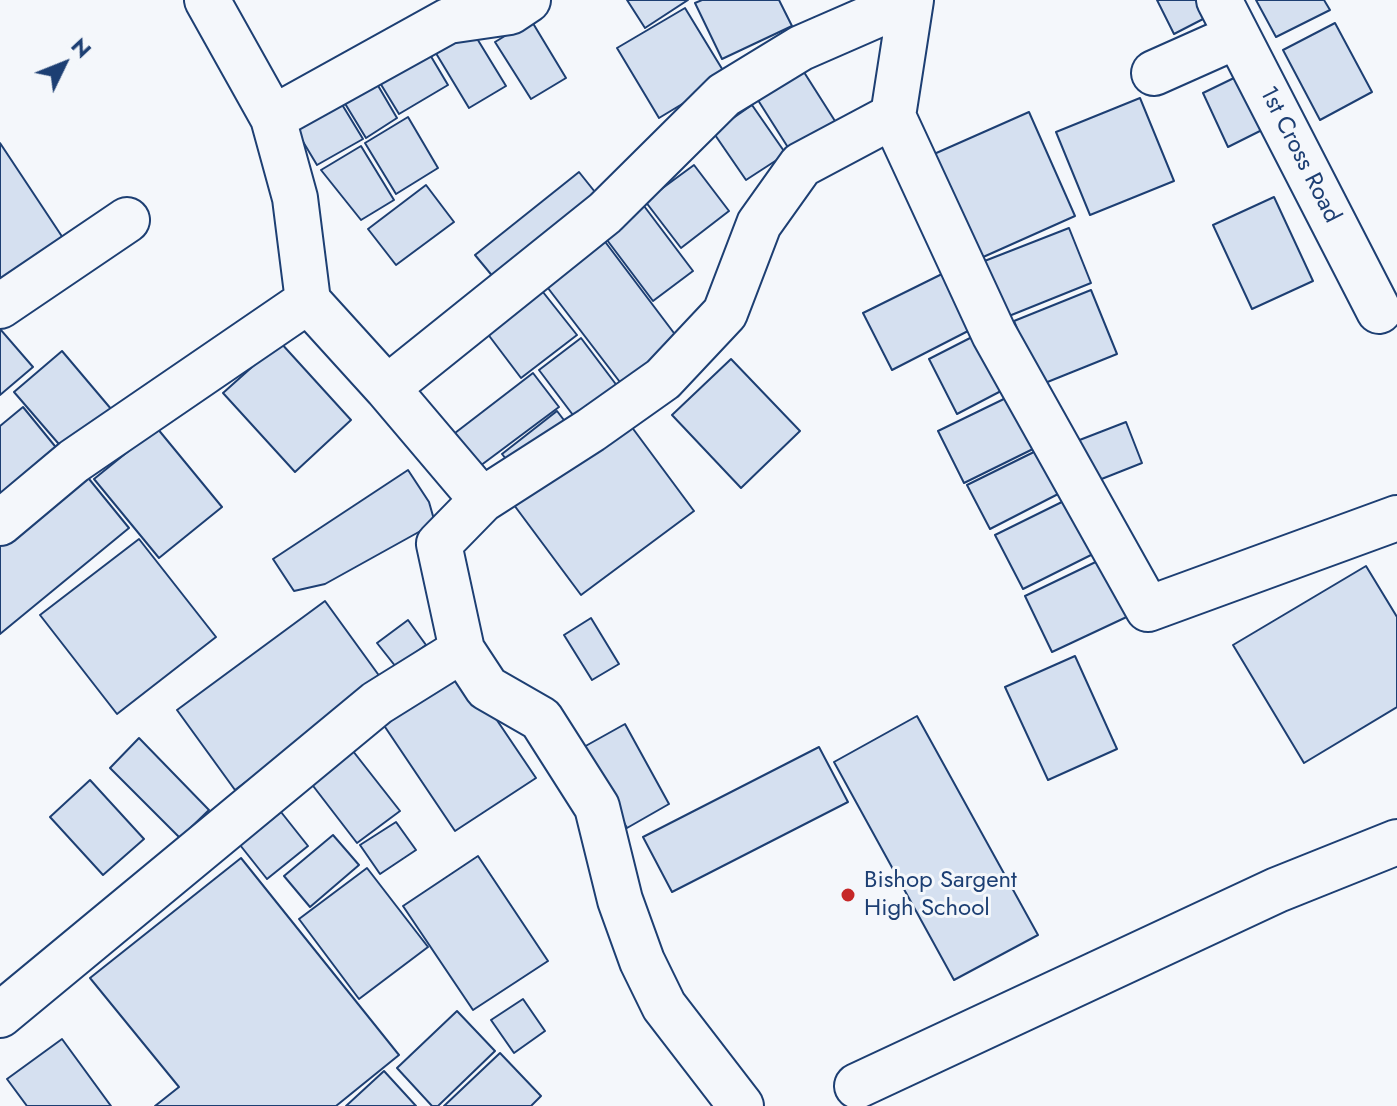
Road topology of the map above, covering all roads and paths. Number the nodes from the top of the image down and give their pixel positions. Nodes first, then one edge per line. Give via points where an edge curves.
1 (207, 0) edge
2 (528, 0) edge
3 (1228, 18) edge
4 (1154, 73) dead end
5 (893, 116) junction
6 (273, 118) junction
7 (127, 220) dead end
8 (308, 301) junction
9 (1, 304) edge
10 (1379, 311) dead end
11 (387, 388) junction
12 (482, 500) junction
13 (1397, 518) edge
14 (0, 523) edge
15 (462, 650) junction
16 (1397, 842) edge
17 (0, 1015) edge
18 (857, 1086) dead end
19 (741, 1106) edge

1 - 6 street
2 - 6 street via 510,12 448,21
3 - 4 street
3 - 10 street, 1st Cross Road
5 - 11 street via 911,0 801,48 724,95 605,213
5 - 12 street via 801,165 759,224 725,313 663,379
5 - 13 street via 994,334 1148,609
6 - 8 street via 295,198
7 - 9 street
8 - 11 street
8 - 14 street via 74,461
11 - 12 street
12 - 15 street via 439,544
15 - 17 street via 377,703
15 - 19 street via 487,688 541,719 597,807 620,900 658,995
16 - 18 street via 1277,890

